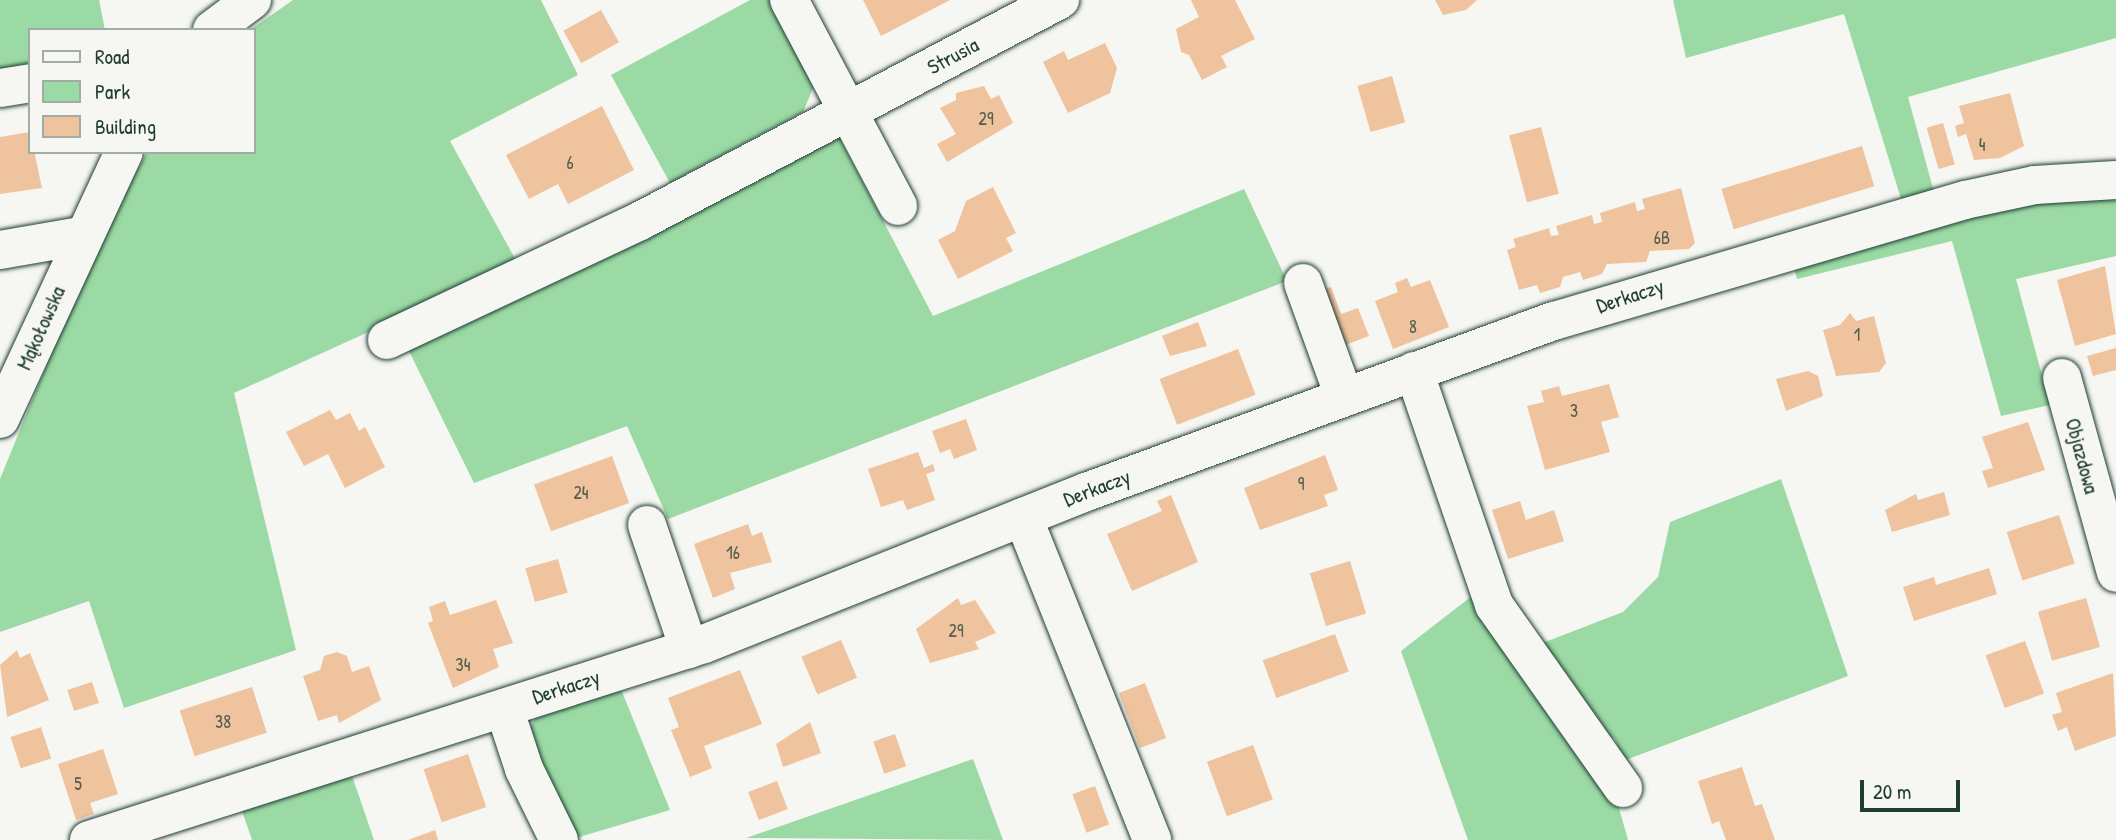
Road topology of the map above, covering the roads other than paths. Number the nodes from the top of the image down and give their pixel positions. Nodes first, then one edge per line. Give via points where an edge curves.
1 (252, 0) edge
2 (789, 0) edge
3 (1060, 0) edge
4 (215, 28) edge
5 (28, 83) edge
6 (0, 88) edge
7 (846, 112) junction
8 (123, 154) edge
9 (2116, 180) edge
10 (898, 206) dead end
11 (81, 236) junction
12 (0, 250) edge
13 (1303, 283) dead end
14 (387, 340) dead end
15 (1414, 371) junction
16 (2062, 378) dead end
17 (1344, 396) junction
18 (0, 419) edge
19 (1023, 517) junction
20 (647, 525) dead end
21 (2116, 573) edge
22 (689, 649) junction
23 (504, 708) junction
24 (1623, 788) dead end
25 (89, 840) edge
26 (559, 840) edge
27 (1152, 840) edge

1 - 4 street
2 - 7 street
3 - 7 street, Strusia
5 - 6 street
7 - 10 street
7 - 14 street, Strusia via 640,220
8 - 11 street, Mąkołowska
9 - 15 street, Derkaczy via 2035,185 1952,203 1721,267
11 - 12 street
11 - 18 street, Mąkołowska
13 - 17 street
15 - 17 street, Derkaczy
15 - 24 street via 1494,605
16 - 21 street, Objazdowa
17 - 19 street, Derkaczy
19 - 22 street, Derkaczy
19 - 27 street via 1081,694
20 - 22 street
22 - 23 street, Derkaczy
23 - 25 street, Derkaczy
23 - 26 street via 524,769

